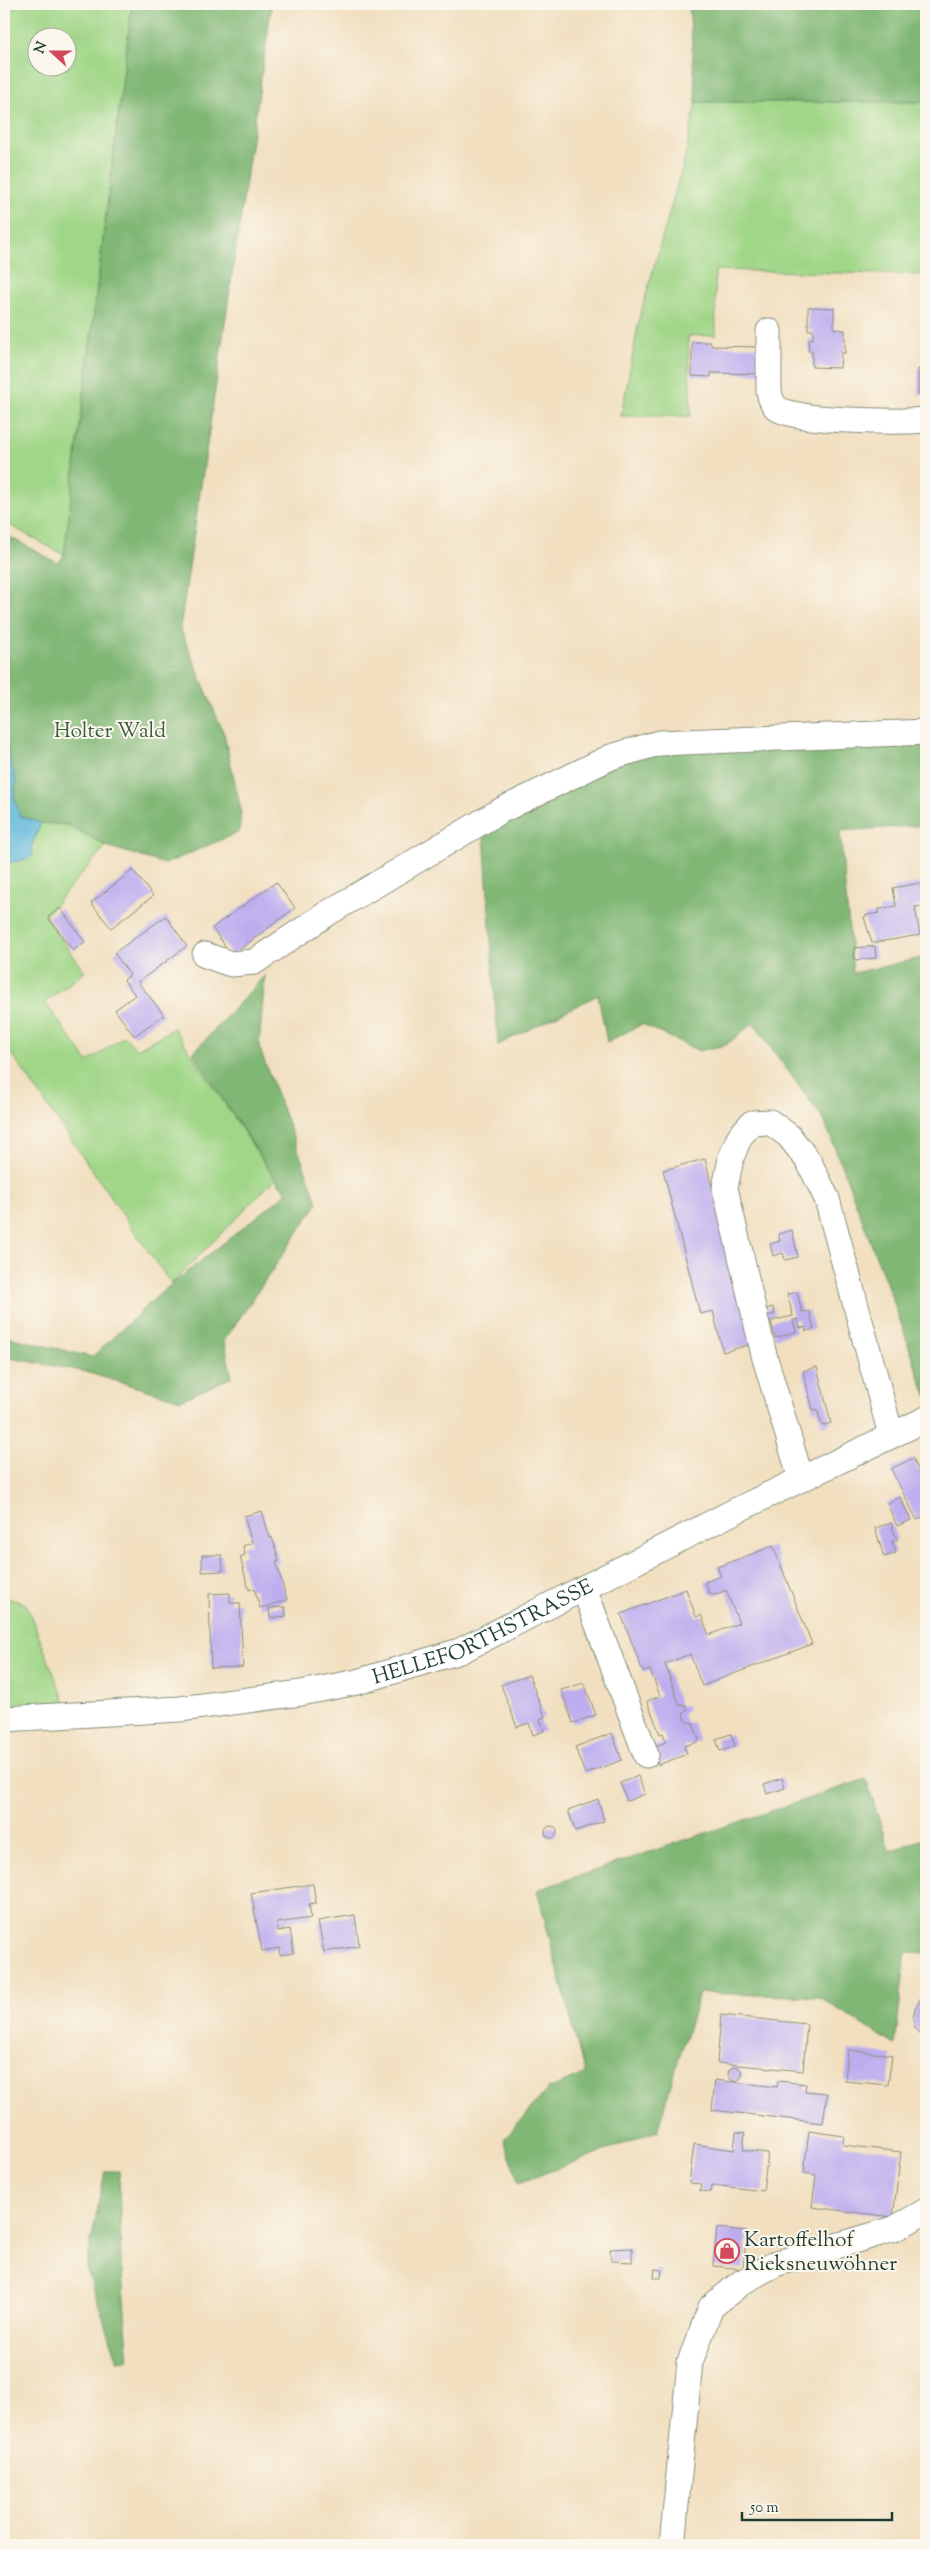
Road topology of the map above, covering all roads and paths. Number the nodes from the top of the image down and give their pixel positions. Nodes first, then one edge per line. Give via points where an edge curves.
1 (769, 331) dead end
2 (926, 420) edge
3 (926, 732) edge
4 (205, 955) dead end
5 (926, 1419) edge
6 (891, 1436) junction
7 (801, 1479) junction
8 (584, 1588) junction
9 (4, 1719) edge
10 (646, 1755) dead end
11 (926, 2211) edge
12 (672, 2545) edge

1 - 2 street via 769,391 777,409 828,418 891,422
3 - 4 street via 660,743 611,757 500,811 328,913 254,962 231,964
5 - 6 street, HELLEFORTHSTRASSE
6 - 7 street, HELLEFORTHSTRASSE
6 - 7 street via 827,1199 809,1162 789,1136 770,1122 752,1123 740,1136 724,1188 764,1355
7 - 8 street, HELLEFORTHSTRASSE
8 - 9 street, HELLEFORTHSTRASSE via 460,1651 357,1682 180,1709
8 - 10 street
11 - 12 street via 894,2229 775,2264 742,2282 712,2307 690,2362

